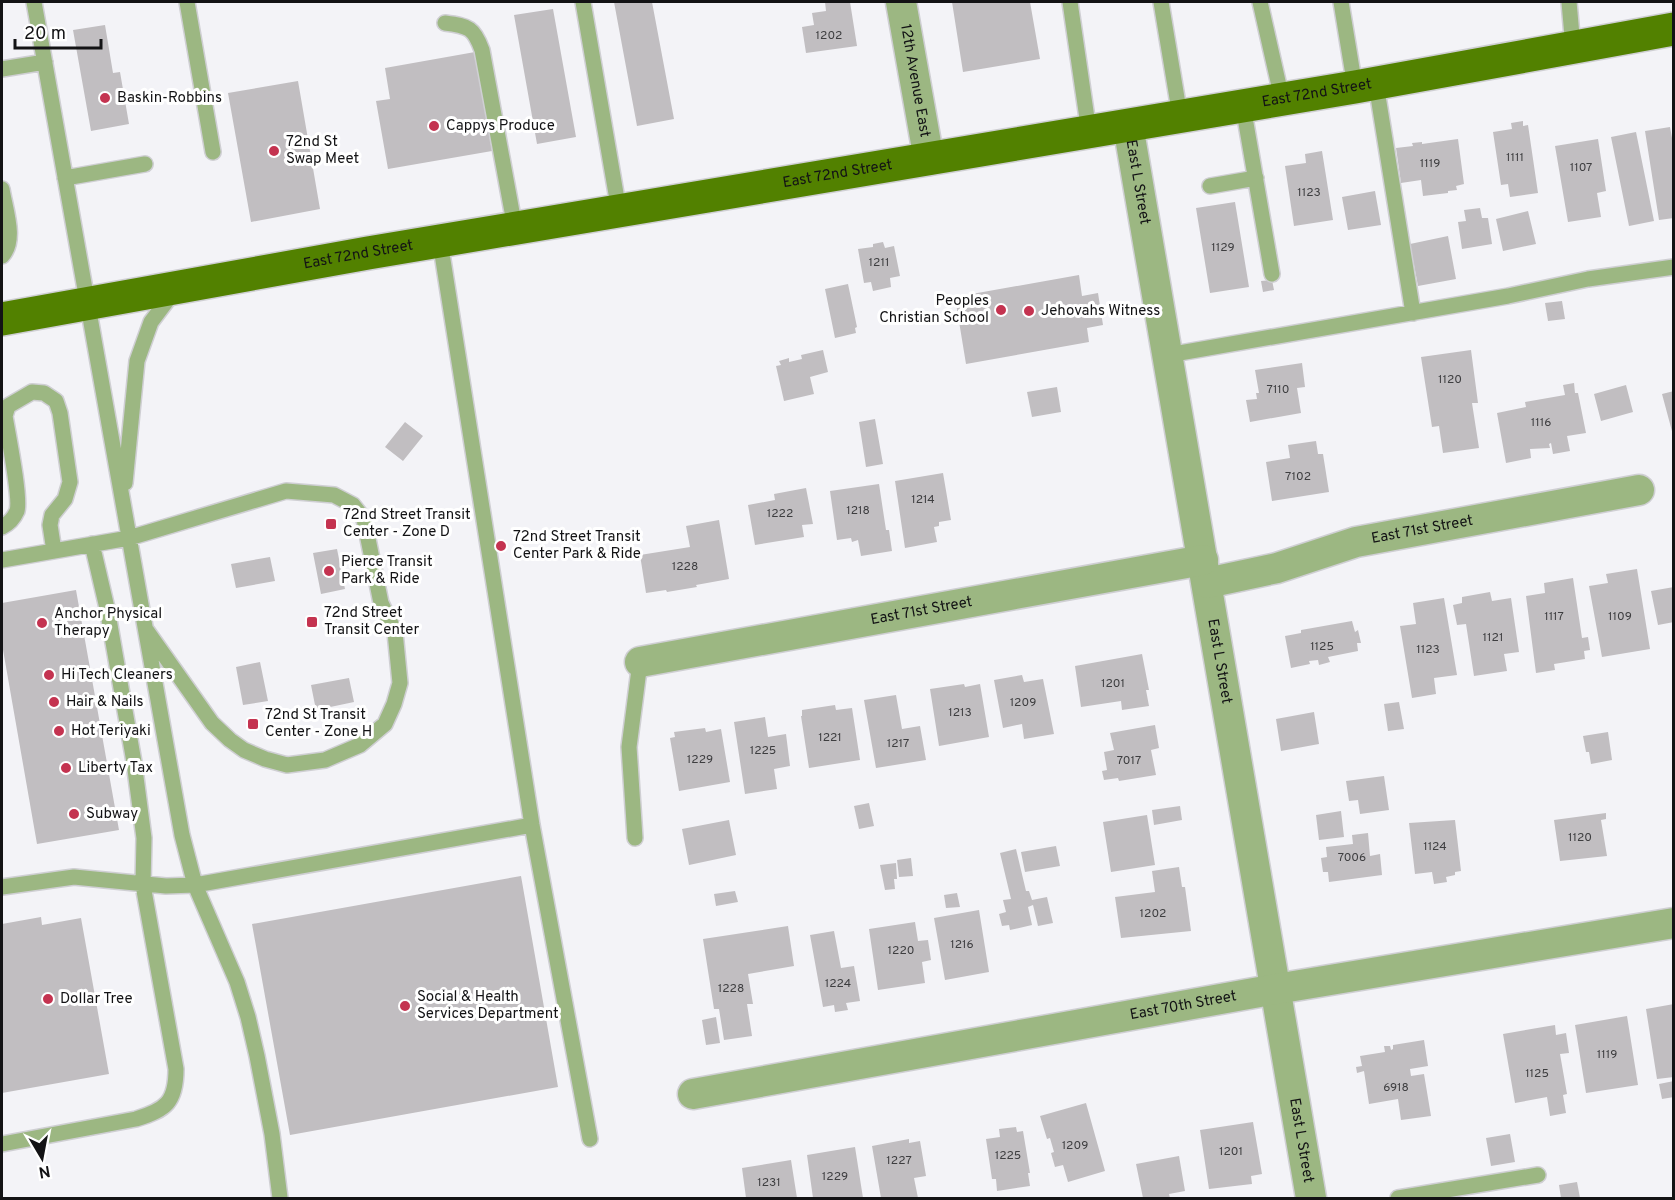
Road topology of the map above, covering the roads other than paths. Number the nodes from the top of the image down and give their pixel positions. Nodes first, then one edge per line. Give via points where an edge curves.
1 (34, 2) edge
2 (187, 2) edge
3 (583, 2) edge
4 (901, 2) edge
5 (1070, 2) edge
6 (1161, 2) edge
7 (1260, 2) edge
8 (1341, 2) edge
9 (1569, 2) edge
10 (445, 23) dead end
11 (1674, 29) edge
12 (1572, 47) junction
13 (45, 62) junction
14 (2, 69) edge
15 (1366, 85) junction
16 (1282, 99) junction
17 (1243, 106) junction
18 (1180, 116) junction
19 (1128, 125) junction
20 (1089, 132) junction
21 (213, 152) dead end
22 (929, 160) junction
23 (145, 164) dead end
24 (65, 178) junction
25 (1256, 178) junction
26 (1210, 186) dead end
27 (2, 189) edge
28 (619, 211) junction
29 (515, 228) junction
30 (440, 241) junction
31 (2, 256) edge
32 (1674, 267) edge
33 (1272, 274) dead end
34 (177, 287) junction
35 (87, 303) junction
36 (1413, 313) junction
37 (2, 319) edge
38 (1168, 355) junction
39 (1639, 490) dead end
40 (123, 504) junction
41 (2, 527) edge
42 (129, 538) junction
43 (92, 544) junction
44 (54, 551) junction
45 (2, 560) edge
46 (1205, 572) junction
47 (145, 628) junction
48 (640, 662) joint
49 (532, 825) junction
50 (635, 838) dead end
51 (143, 885) junction
52 (195, 885) junction
53 (2, 887) edge
54 (1674, 923) edge
55 (1276, 989) junction
56 (693, 1094) dead end
57 (590, 1139) dead end
58 (2, 1144) edge
59 (1538, 1175) dead end
60 (279, 1198) edge
61 (1311, 1198) edge
62 (1398, 1198) edge

1 - 13 lane
2 - 21 lane
3 - 28 lane
4 - 22 street, 12th Avenue East
5 - 20 lane
6 - 18 lane
7 - 16 lane
8 - 15 lane
9 - 12 lane
10 - 29 lane via 465,26 476,33 482,50
11 - 12 main road, East 72nd Street
12 - 15 main road, East 72nd Street
13 - 14 lane
13 - 24 lane
15 - 16 main road, East 72nd Street
15 - 36 lane
16 - 17 main road, East 72nd Street
17 - 18 main road, East 72nd Street
17 - 25 lane
18 - 19 main road, East 72nd Street
19 - 20 main road, East 72nd Street
19 - 38 street, East L Street
20 - 22 main road, East 72nd Street
22 - 28 main road, East 72nd Street
23 - 24 lane
24 - 35 lane
25 - 26 lane
25 - 33 lane
27 - 31 lane via 10,238
28 - 29 main road, East 72nd Street
29 - 30 main road, East 72nd Street
30 - 34 main road, East 72nd Street
30 - 49 lane
32 - 36 lane via 1588,279
34 - 35 main road, East 72nd Street
34 - 40 lane via 151,322 137,360
35 - 37 main road, East 72nd Street
35 - 40 lane
36 - 38 lane
38 - 46 street, East L Street
39 - 46 street, East 71st Street via 1356,542 1277,568
40 - 42 lane
41 - 44 lane via 9,524 17,510 18,496 6,416 8,406 32,392 45,393 56,400 60,413 70,482 65,499 52,515
42 - 43 lane
42 - 47 lane
42 - 47 lane via 286,491 334,495 352,504 364,519 381,603 395,632 400,683 385,724 360,745 325,760 287,765 244,750 224,735
43 - 44 lane
43 - 51 lane via 134,762 144,838
44 - 45 lane
46 - 48 street, East 71st Street
46 - 55 street, East L Street
47 - 52 lane via 182,835
48 - 50 lane via 629,747
49 - 52 lane
49 - 57 lane
51 - 52 lane
51 - 53 lane via 74,877
51 - 58 lane via 176,1070 172,1099 158,1112 136,1119
52 - 60 lane via 237,981 248,1017 272,1134
54 - 55 street, East 70th Street
55 - 56 street, East 70th Street
55 - 61 street, East L Street
59 - 62 lane

